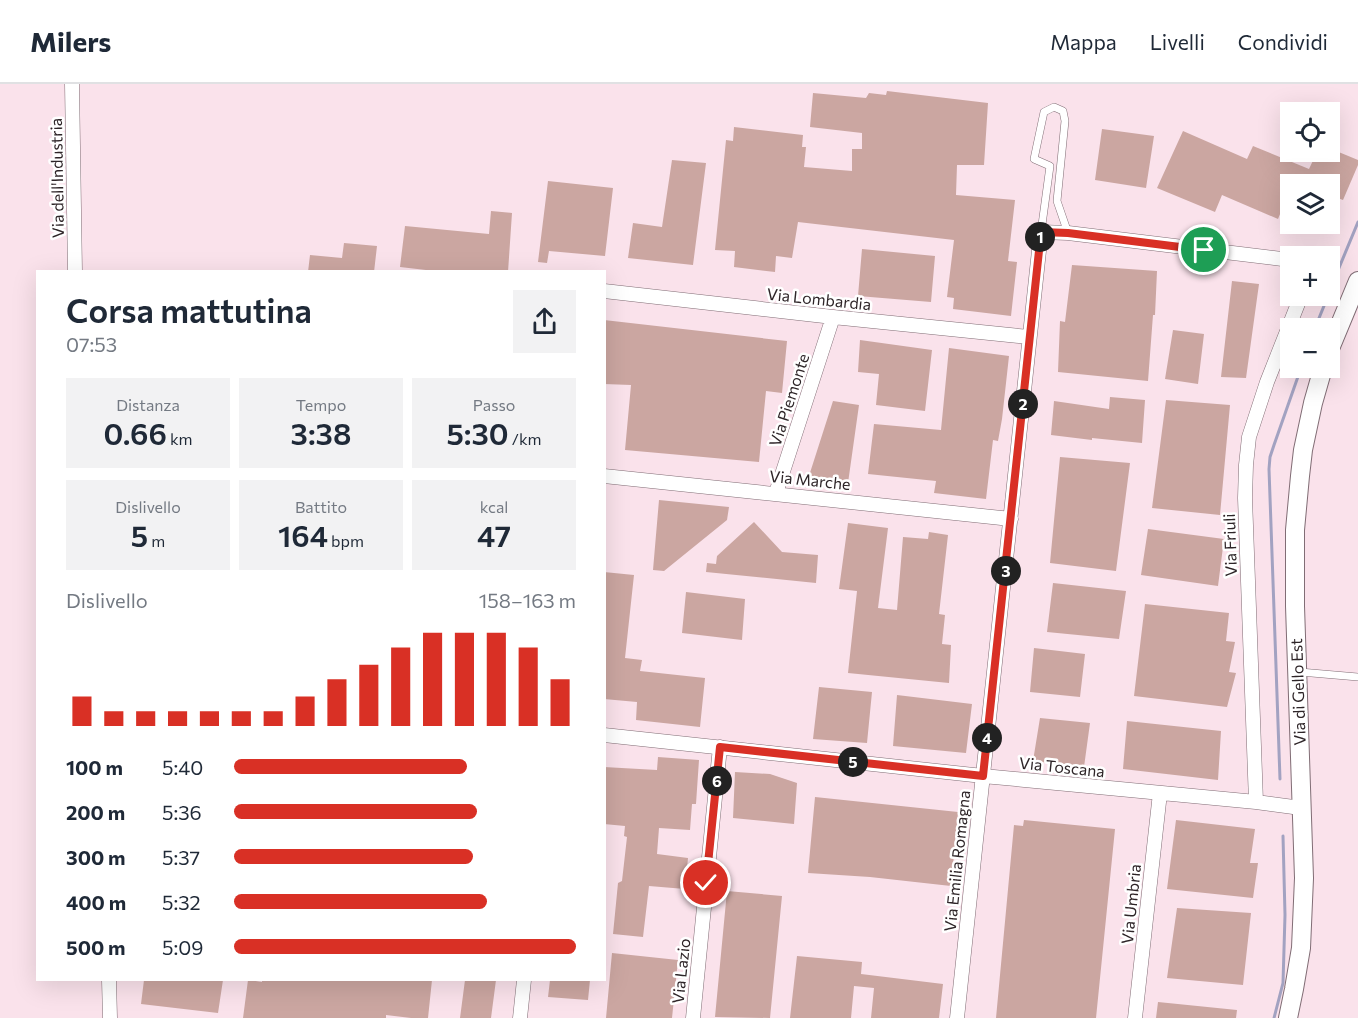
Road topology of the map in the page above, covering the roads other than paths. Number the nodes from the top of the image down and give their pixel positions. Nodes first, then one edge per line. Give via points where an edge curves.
1 (72, 84) edge
2 (1041, 232) junction
3 (1068, 233) junction
4 (1280, 259) edge
5 (75, 270) edge
6 (1358, 280) edge
7 (606, 291) edge
8 (1297, 306) edge
9 (833, 317) junction
10 (1340, 324) edge
11 (1029, 337) junction
12 (1320, 378) edge
13 (606, 476) edge
14 (776, 493) junction
15 (1011, 519) junction
16 (1297, 671) junction
17 (1358, 677) edge
18 (606, 735) edge
19 (720, 747) junction
20 (983, 776) junction
21 (1160, 793) junction
22 (1256, 802) junction
23 (1301, 808) junction
24 (110, 981) edge
25 (525, 981) edge
26 (110, 1018) edge
27 (520, 1018) edge
28 (693, 1018) edge
29 (957, 1018) edge
30 (1135, 1018) edge
31 (1288, 1018) edge

1 - 5 street, Via dell'Industria
2 - 3 street
2 - 3 lane, Via Emilia Romagna via 1050,166 1034,159 1044,112 1054,107 1063,111 1065,121 1057,201
2 - 11 street, Via Emilia Romagna
3 - 4 street
6 - 10 main road
7 - 9 street, Via Lombardia
8 - 22 street, Via Friuli via 1256,414 1246,465
9 - 11 street, Via Lombardia
9 - 14 street, Via Piemonte
11 - 15 street, Via Emilia Romagna
12 - 16 main road, Via di Gello Est via 1299,476 1295,541
13 - 14 street, Via Marche
14 - 15 street, Via Marche
15 - 20 street, Via Emilia Romagna
16 - 17 lane
16 - 23 main road, Via di Gello Est
18 - 19 street, Via Toscana
19 - 20 street, Via Toscana
19 - 28 street, Via Lazio
20 - 21 street, Via Toscana
20 - 29 street, Via Emilia Romagna
21 - 22 street, Via Toscana
21 - 30 street, Via Umbria
22 - 23 street, Via Toscana
23 - 31 main road, Via di Gello Est via 1304,911
24 - 26 street
25 - 27 street

